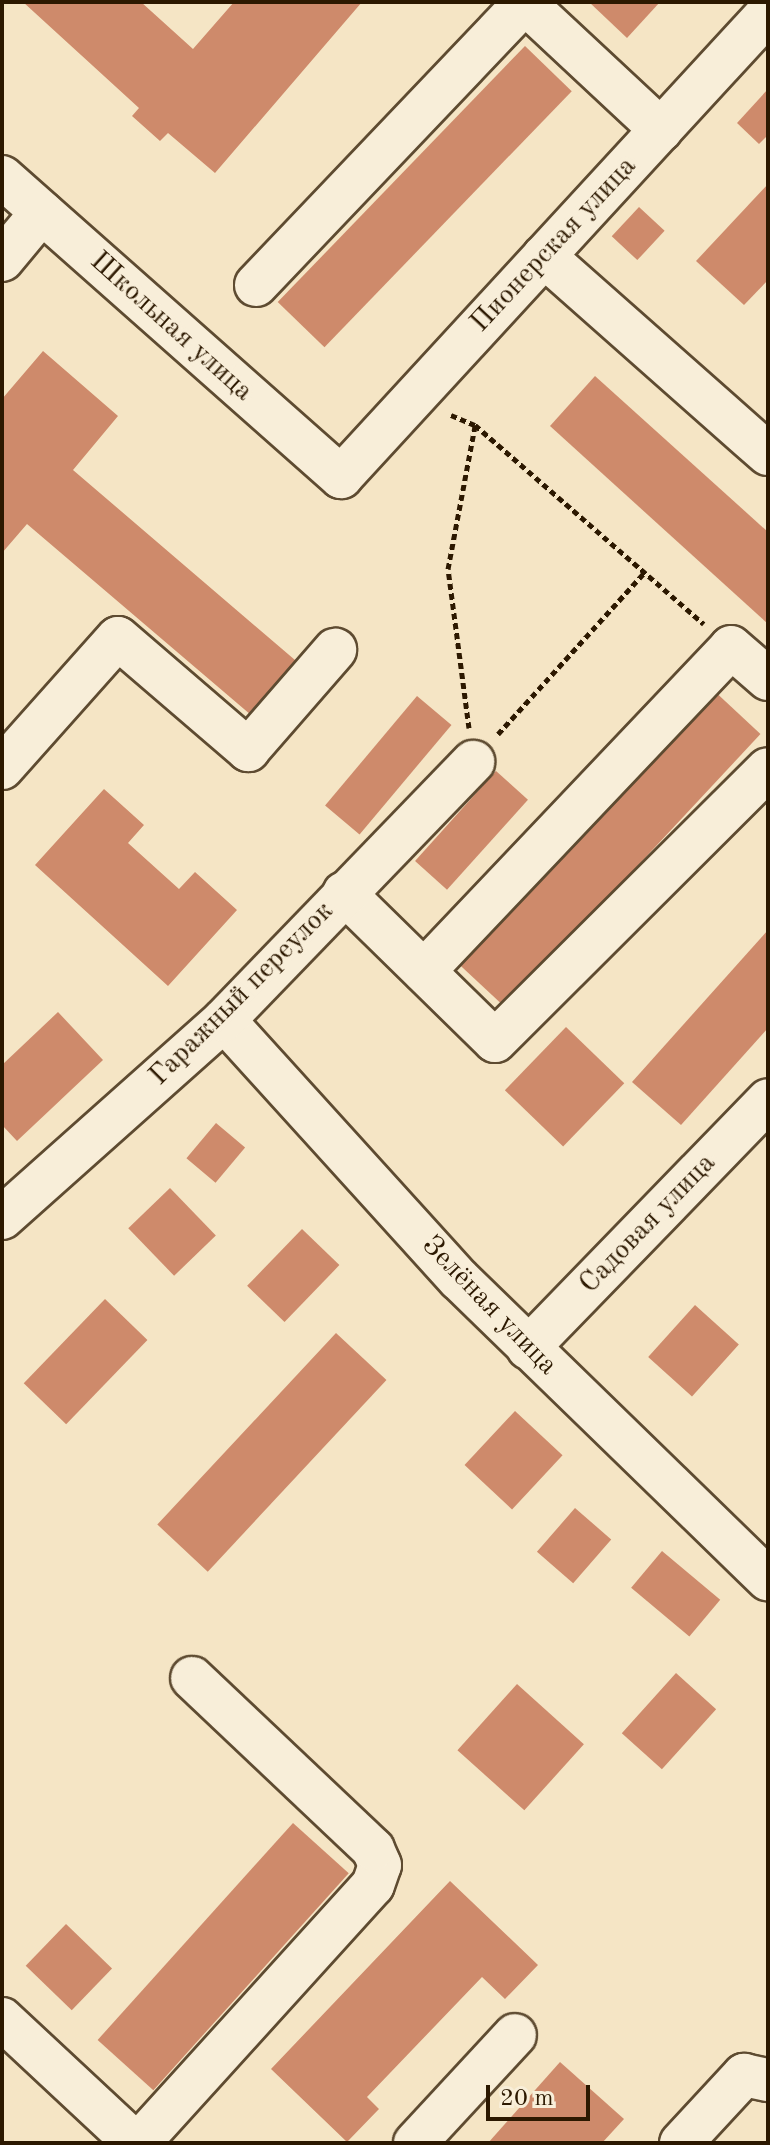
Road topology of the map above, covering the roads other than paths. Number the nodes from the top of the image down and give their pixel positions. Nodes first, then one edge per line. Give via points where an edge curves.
1 (768, 13) edge
2 (661, 130) junction
3 (2, 177) edge
4 (42, 212) junction
5 (544, 256) junction
6 (2, 260) edge
7 (256, 285) dead end
8 (768, 454) edge
9 (341, 477) joint
10 (335, 650) dead end
11 (768, 679) edge
12 (473, 762) road end
13 (2, 768) edge
14 (768, 769) edge
15 (344, 893) junction
16 (424, 971) junction
17 (224, 1020) junction
18 (768, 1100) edge
19 (2, 1218) edge
20 (528, 1348) junction
21 (768, 1579) edge
22 (192, 1678) dead end
23 (515, 2035) dead end
24 (10, 2041) edge
25 (768, 2080) edge
26 (137, 2143) edge
27 (415, 2143) edge
28 (681, 2143) edge

1 - 2 street, Пионерская улица
2 - 5 street, Пионерская улица
2 - 7 street via 525,3
3 - 4 street, Школьная улица
4 - 6 street
4 - 9 street, Школьная улица
5 - 8 street
5 - 9 street, Пионерская улица
10 - 13 street via 248,750 118,638
11 - 16 street via 731,647
12 - 15 street, Гаражный переулок
14 - 16 street via 495,1041
15 - 16 street
15 - 17 street, Гаражный переулок
17 - 19 street, Гаражный переулок
17 - 20 street, Зелёная улица
18 - 20 street, Садовая улица
20 - 21 street, Зелёная улица
22 - 26 street via 373,1849 380,1865 373,1885
23 - 27 street
24 - 26 street
25 - 28 street via 744,2075

